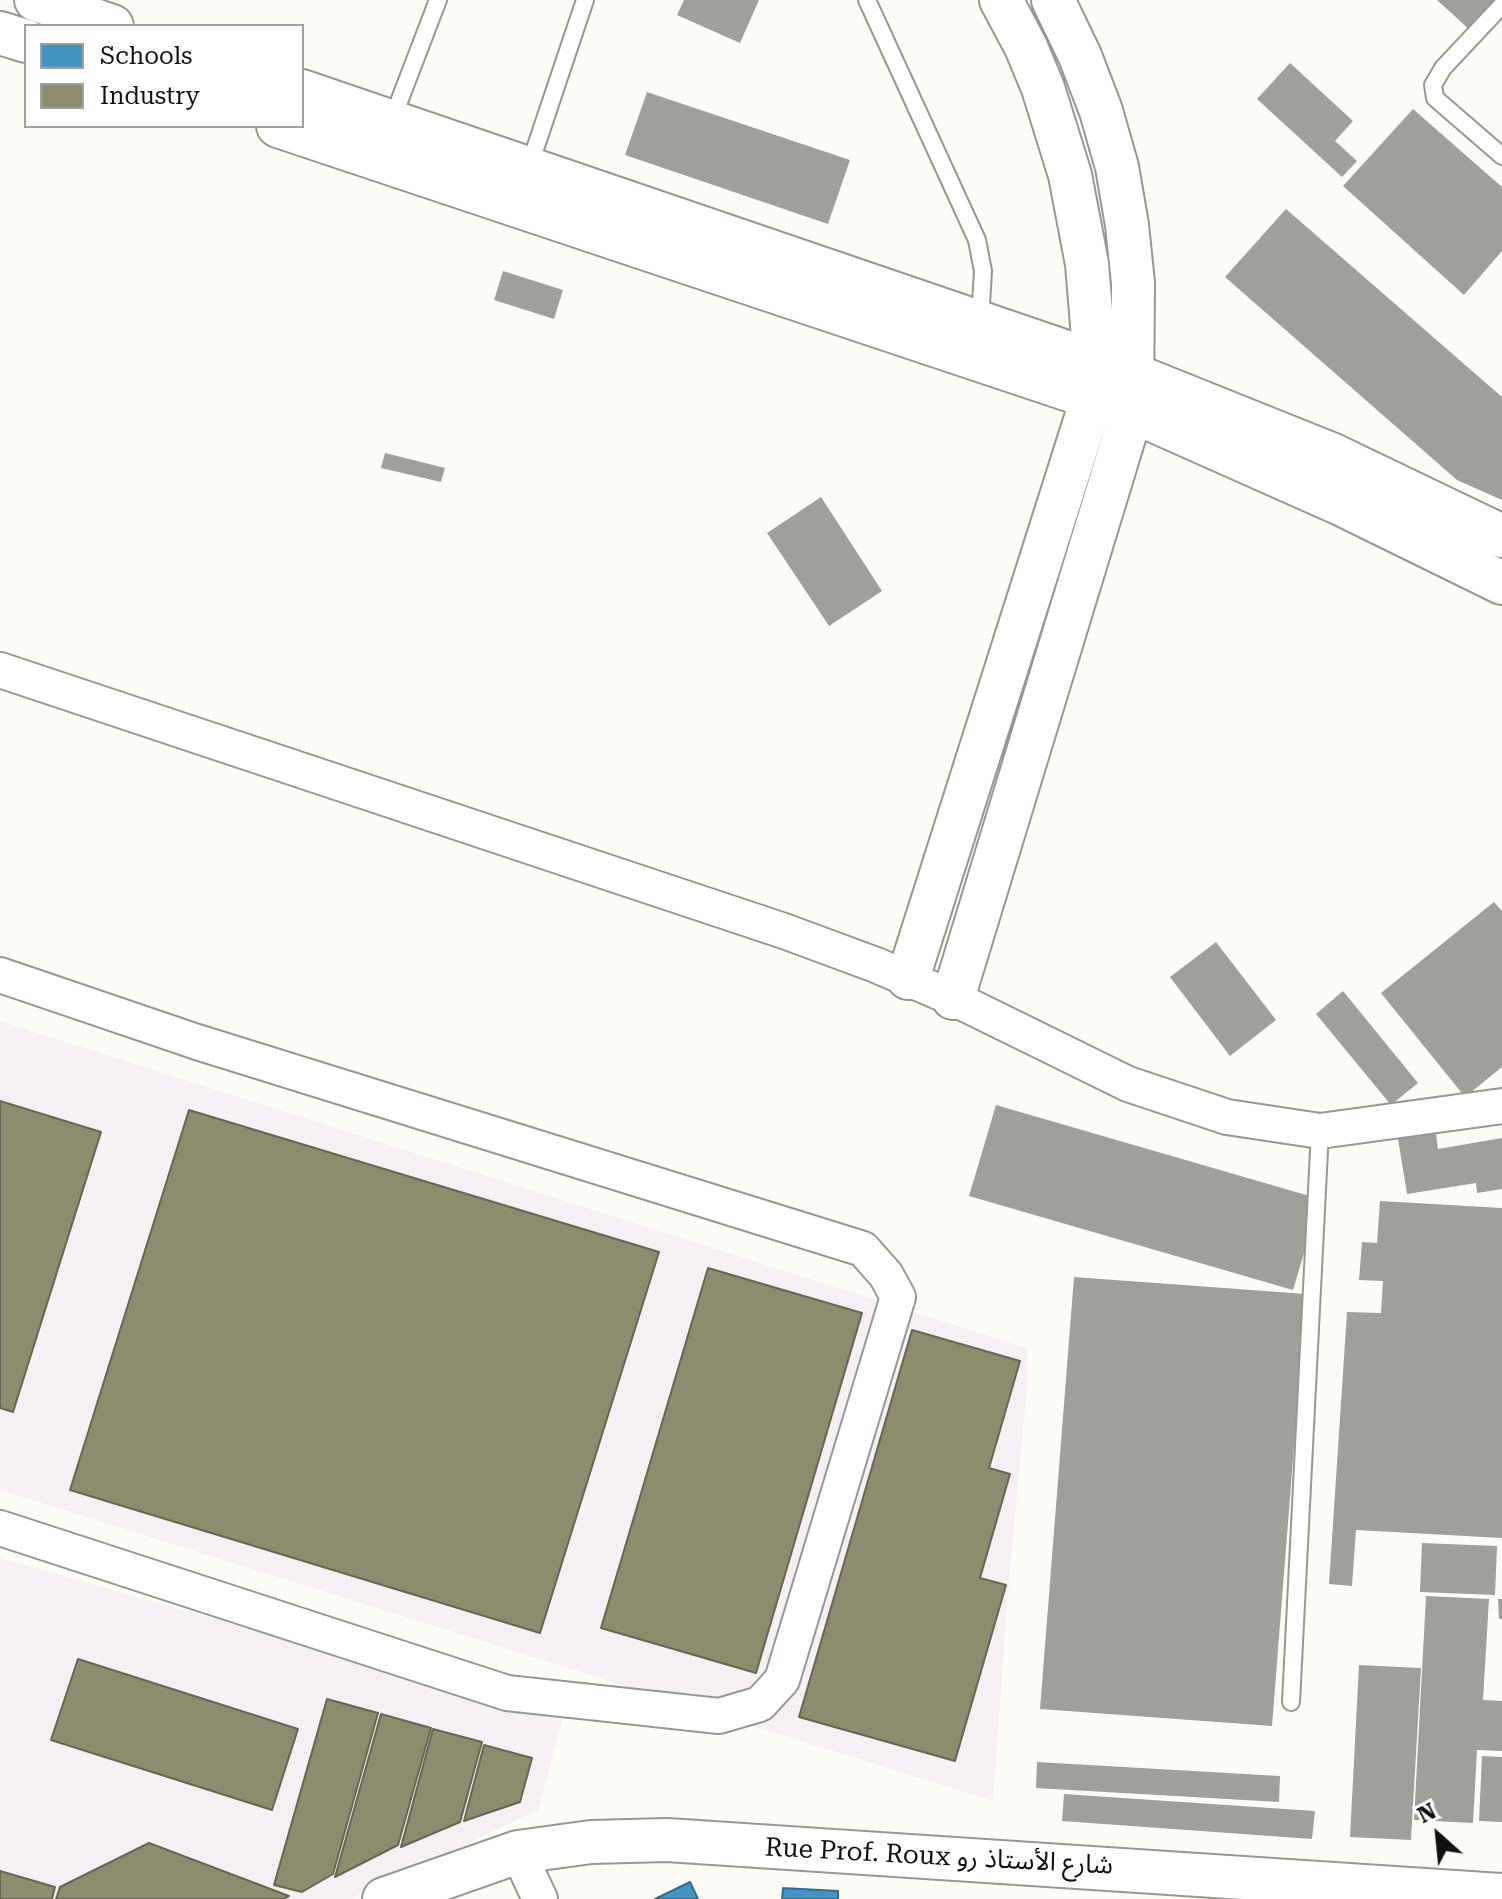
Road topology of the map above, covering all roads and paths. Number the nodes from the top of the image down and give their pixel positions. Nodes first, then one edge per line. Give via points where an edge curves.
1 (36, 0) edge
2 (438, 0) edge
3 (585, 0) edge
4 (867, 0) edge
5 (1001, 0) edge
6 (1053, 0) edge
7 (1502, 5) edge
8 (106, 24) edge
9 (0, 33) edge
10 (24, 40) edge
11 (304, 92) edge
12 (392, 122) junction
13 (284, 128) edge
14 (1502, 156) edge
15 (529, 168) junction
16 (979, 323) junction
17 (1094, 380) junction
18 (1133, 393) junction
19 (1502, 536) edge
20 (1502, 583) edge
21 (0, 670) edge
22 (0, 975) edge
23 (908, 978) junction
24 (953, 998) junction
25 (1502, 1106) edge
26 (1320, 1131) junction
27 (0, 1528) edge
28 (1291, 1702) dead end
29 (518, 1852) junction
30 (1502, 1895) edge
31 (384, 1899) edge
32 (540, 1899) edge

1 - 8 street
2 - 12 lane
3 - 15 lane
4 - 16 lane via 977,240 983,271
5 - 17 street via 1043,88 1070,175 1087,264
6 - 18 street via 1080,56 1117,167 1133,283
7 - 14 lane via 1433,85 1435,98
9 - 10 street
11 - 12 street
12 - 15 street
13 - 17 street
15 - 16 street
16 - 17 street
17 - 18 street
17 - 23 street
18 - 19 street via 1331,454
18 - 20 street
18 - 24 street
21 - 23 street via 708,905
22 - 27 street via 197,1042 863,1249 898,1297 782,1680 760,1704 719,1716 507,1693
23 - 24 street
24 - 26 street via 1128,1084 1227,1117
25 - 26 street
26 - 28 lane
29 - 30 street, Rue Prof. Roux شارع الأستاذ رو via 591,1842 667,1840
29 - 31 street, Rue Prof. Roux شارع الأستاذ رو
29 - 32 street

